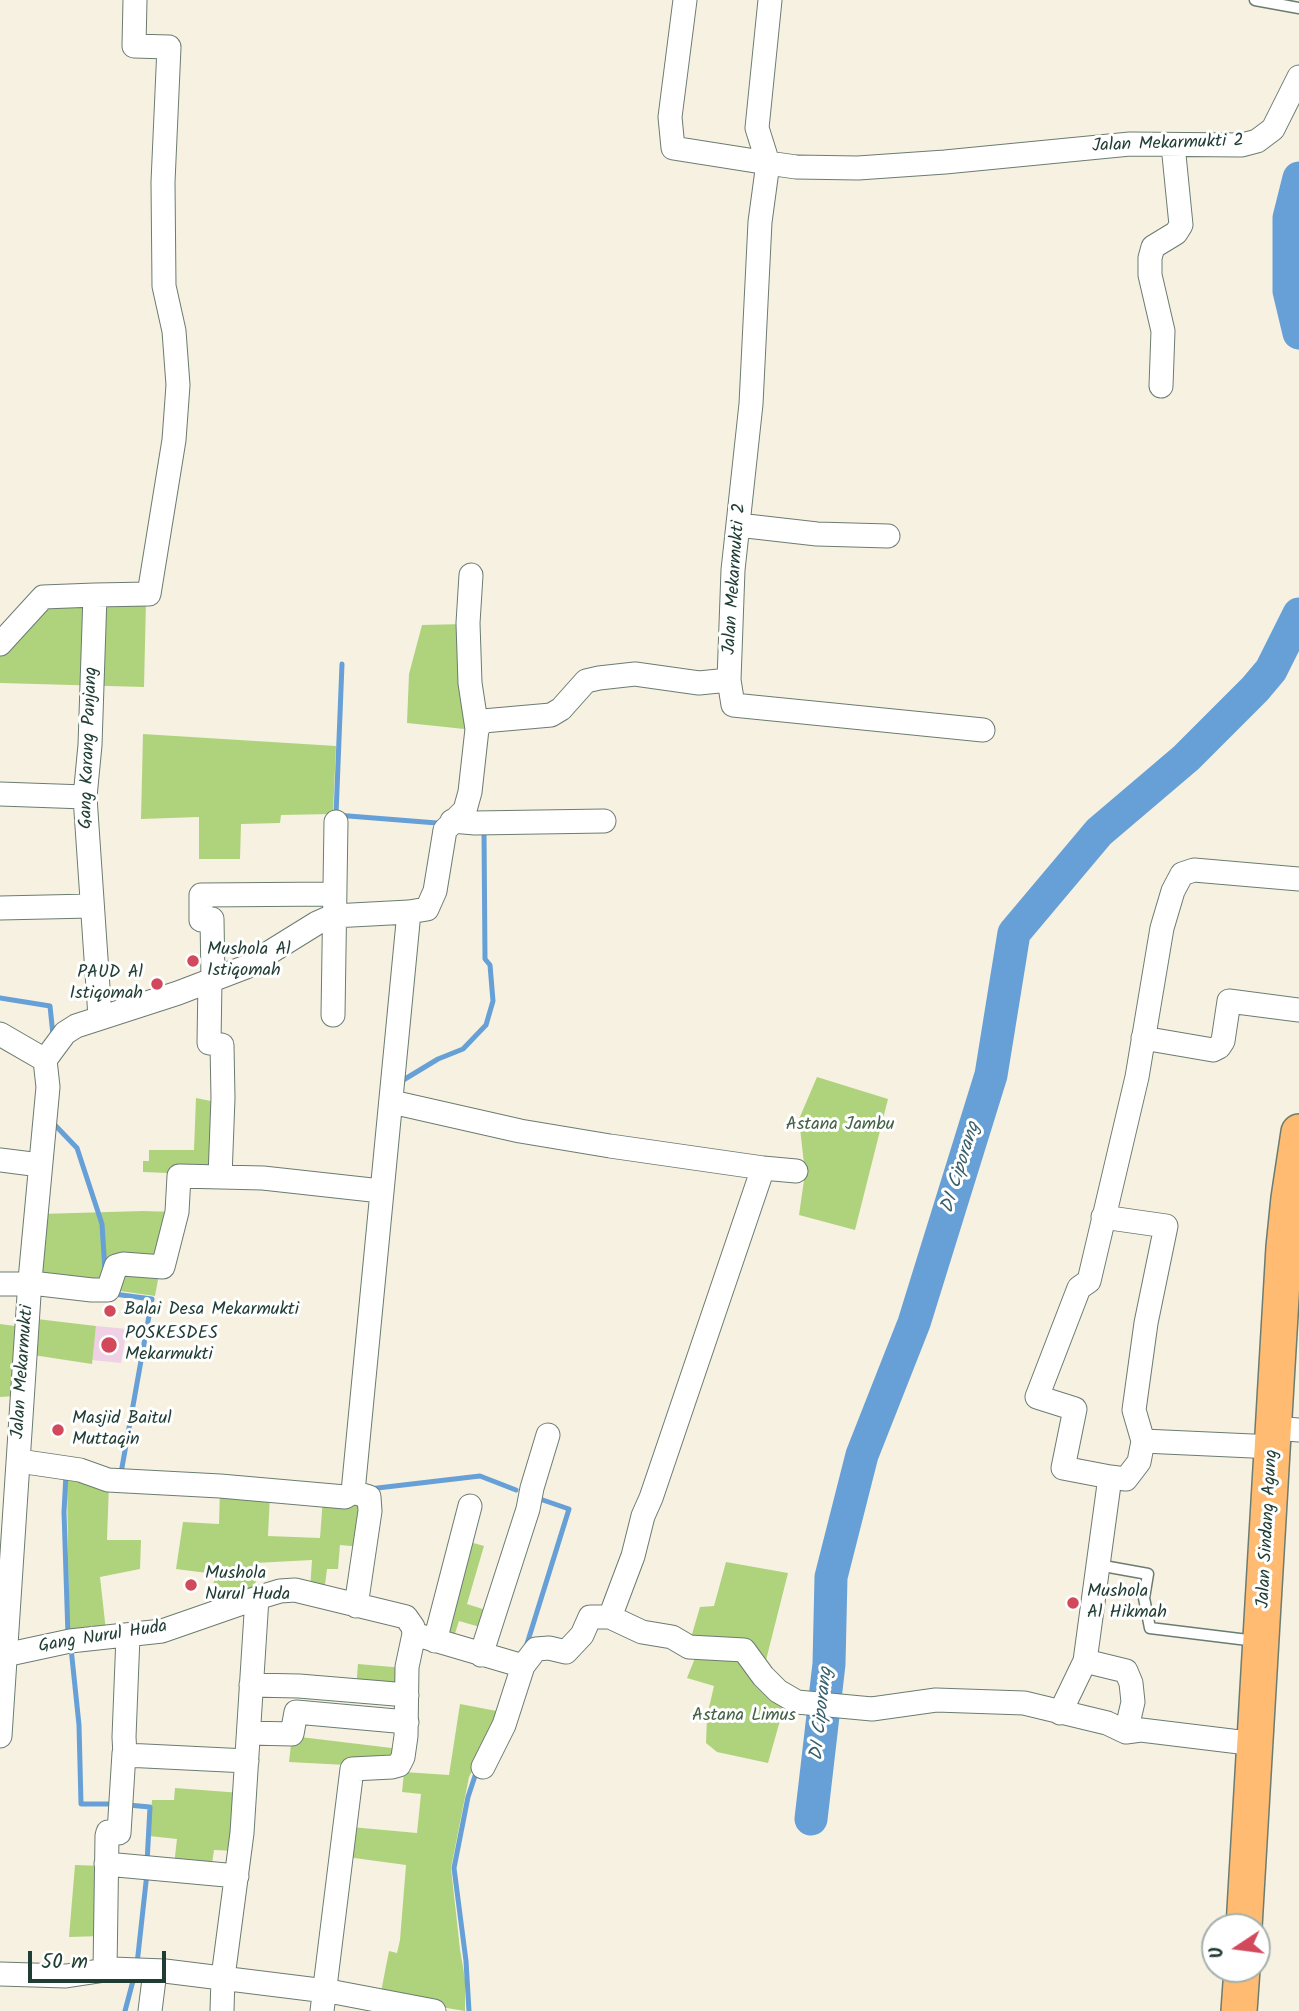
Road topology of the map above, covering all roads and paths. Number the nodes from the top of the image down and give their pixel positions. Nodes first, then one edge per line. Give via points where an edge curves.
1 (135, 0) edge
2 (685, 0) edge
3 (771, 0) edge
4 (1255, 0) edge
5 (1299, 8) edge
6 (1299, 77) edge
7 (1173, 145) junction
8 (768, 163) junction
9 (1161, 386) dead end
10 (738, 525) junction
11 (888, 536) dead end
12 (471, 575) dead end
13 (95, 595) junction
14 (0, 644) edge
15 (729, 680) junction
16 (477, 729) junction
17 (983, 730) dead end
18 (0, 794) edge
19 (85, 797) junction
20 (452, 821) junction
21 (604, 821) dead end
22 (336, 822) dead end
23 (1299, 879) edge
24 (334, 905) junction
25 (91, 906) junction
26 (0, 908) edge
27 (409, 912) junction
28 (211, 980) junction
29 (1299, 1010) edge
30 (332, 1015) dead end
31 (100, 1017) junction
32 (0, 1034) edge
33 (1143, 1038) junction
34 (46, 1060) junction
35 (392, 1102) junction
36 (1299, 1132) edge
37 (0, 1160) edge
38 (40, 1165) junction
39 (763, 1168) junction
40 (796, 1171) dead end
41 (220, 1177) junction
42 (382, 1191) junction
43 (1103, 1217) junction
44 (0, 1284) edge
45 (30, 1284) junction
46 (548, 1435) dead end
47 (1282, 1435) edge
48 (1143, 1441) junction
49 (19, 1461) junction
50 (1110, 1477) junction
51 (353, 1492) junction
52 (8, 1504) edge
53 (470, 1506) dead end
54 (1098, 1565) junction
55 (257, 1598) junction
56 (356, 1606) junction
57 (610, 1617) junction
58 (128, 1636) junction
59 (424, 1638) junction
60 (1262, 1642) junction
61 (481, 1655) junction
62 (3, 1658) edge
63 (1085, 1661) junction
64 (523, 1665) junction
65 (251, 1685) junction
66 (407, 1695) junction
67 (1060, 1713) junction
68 (407, 1722) junction
69 (1126, 1732) junction
70 (249, 1733) junction
71 (0, 1736) edge
72 (1256, 1744) junction
73 (124, 1753) junction
74 (247, 1761) junction
75 (483, 1767) dead end
76 (106, 1864) junction
77 (237, 1876) junction
78 (1245, 1913) edge
79 (105, 1970) junction
80 (155, 1971) junction
81 (0, 1974) edge
82 (223, 1977) junction
83 (1241, 1983) edge
84 (324, 2001) edge
85 (150, 2011) edge
86 (222, 2011) edge
87 (434, 2011) edge
88 (1239, 2011) edge

1 - 13 street via 134,46 169,47 164,286 174,331 177,399 149,594
2 - 8 street via 670,117 673,148
3 - 8 street via 757,128
4 - 5 lane
6 - 7 street, Jalan Mekarmukti 2 via 1268,136 1242,145
7 - 8 street, Jalan Mekarmukti 2 via 1095,146 858,168
7 - 9 street via 1181,225 1153,247 1150,258 1163,331
8 - 10 street, Jalan Mekarmukti 2
10 - 11 street
10 - 15 street, Jalan Mekarmukti 2
12 - 16 street via 470,682
13 - 14 street via 43,597
13 - 19 street, Gang Karang Panjang
15 - 16 street, Jalan Mekarmukti 2 via 699,683 635,674 599,678 586,681 551,715 492,718
15 - 17 street via 733,705
16 - 20 street via 470,792 465,810
18 - 19 street
19 - 25 street, Gang Karang Panjang
20 - 21 street
20 - 27 street via 445,830 432,901 426,909
22 - 24 street
23 - 33 street via 1194,870 1182,874 1162,928
24 - 27 street
24 - 28 street via 317,923 246,967
24 - 28 street via 201,895 201,920 212,919
24 - 30 street
25 - 26 street
25 - 31 street, Gang Karang Panjang
27 - 35 street
28 - 31 street
28 - 41 street via 209,1043 222,1045
29 - 33 street via 1229,1001 1223,1041 1213,1050
31 - 34 street via 65,1033
32 - 34 street
33 - 43 street
34 - 38 street, Jalan Mekarmukti via 48,1087
35 - 39 street via 520,1131
35 - 42 street
36 - 47 main road, Jalan Sindang Agung via 1284,1247
37 - 38 street
38 - 45 street, Jalan Mekarmukti
39 - 40 street
39 - 57 street
41 - 42 street
41 - 45 street via 179,1176 177,1212 163,1267 116,1266 108,1290
42 - 51 street
43 - 48 street via 1166,1226 1134,1410
43 - 50 street via 1089,1281 1079,1288 1037,1397 1075,1409 1063,1468
44 - 45 street
45 - 49 street, Jalan Mekarmukti
46 - 61 street
47 - 48 street
47 - 60 main road, Jalan Sindang Agung
48 - 50 street via 1139,1462 1126,1479
49 - 51 street via 80,1470 108,1480 345,1497
49 - 52 street, Jalan Mekarmukti
50 - 54 street
51 - 56 street via 369,1497 370,1511
52 - 62 street, Jalan Mekarmukti
53 - 59 street
54 - 60 lane via 1148,1574 1144,1598 1150,1628
54 - 63 street
55 - 56 street, Gang Nurul Huda via 295,1590
55 - 58 street, Gang Nurul Huda via 162,1631
55 - 65 street
56 - 59 street, Gang Nurul Huda via 406,1617
57 - 64 street via 590,1617 582,1635 566,1652 536,1649
57 - 67 street via 689,1647 744,1650 778,1691 797,1702 872,1709 960,1699 1024,1703
58 - 62 street, Gang Nurul Huda via 70,1641
58 - 73 street
59 - 61 street, Gang Nurul Huda
59 - 66 street via 407,1667
60 - 72 main road, Jalan Sindang Agung
61 - 64 street, Gang Nurul Huda
62 - 71 street, Jalan Mekarmukti
63 - 67 street
63 - 69 street via 1126,1671 1133,1702
64 - 75 street
65 - 66 street
65 - 70 street
66 - 68 street
67 - 69 street
68 - 70 street via 296,1712 292,1734
68 - 84 street via 399,1765 352,1769
69 - 72 street
70 - 74 street
72 - 78 main road, Jalan Sindang Agung
73 - 74 street via 130,1757
73 - 76 street via 119,1833 108,1832
74 - 77 street
76 - 77 street
76 - 79 street
77 - 82 street
79 - 80 street
79 - 81 street via 66,1976
80 - 82 street
80 - 85 street
82 - 84 street
82 - 86 street
83 - 88 main road
84 - 87 street

